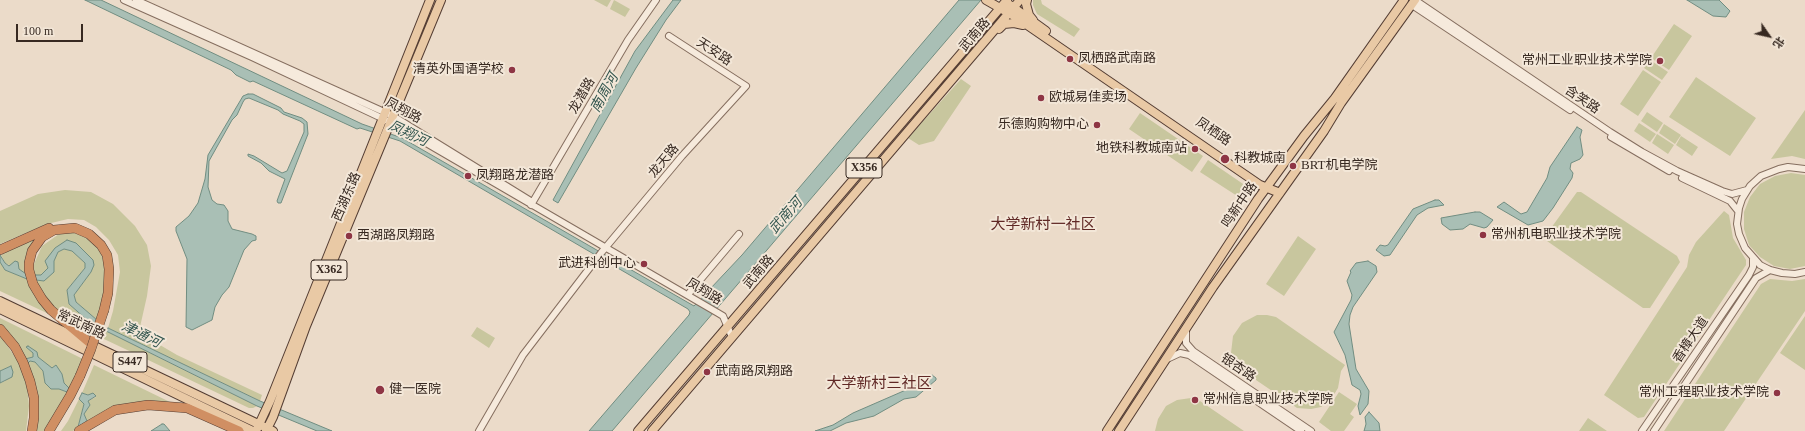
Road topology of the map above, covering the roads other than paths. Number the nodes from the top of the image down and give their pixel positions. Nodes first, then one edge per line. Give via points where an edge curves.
1 (124, 0) edge
2 (136, 0) edge
3 (430, 0) edge
4 (441, 0) edge
5 (656, 0) edge
6 (1006, 0) edge
7 (1020, 0) edge
8 (1027, 0) edge
9 (1404, 0) edge
10 (987, 1) edge
11 (1414, 2) edge
12 (1000, 8) junction
13 (1011, 11) junction
14 (1040, 31) junction
15 (669, 36) dead end
16 (987, 39) junction
17 (746, 86) joint
18 (383, 115) junction
19 (392, 119) junction
20 (1805, 170) edge
21 (1268, 186) junction
22 (1747, 190) junction
23 (1280, 193) junction
24 (532, 203) junction
25 (1738, 212) junction
26 (739, 234) dead end
27 (607, 247) junction
28 (0, 250) edge
29 (1753, 259) junction
30 (1770, 270) junction
31 (1805, 272) edge
32 (690, 292) junction
33 (696, 297) junction
34 (0, 301) edge
35 (0, 310) edge
36 (106, 310) junction
37 (728, 327) junction
38 (0, 329) edge
39 (1186, 329) junction
40 (732, 337) junction
41 (88, 342) junction
42 (1165, 360) junction
43 (82, 376) junction
44 (273, 403) junction
45 (256, 429) edge
46 (269, 430) edge
47 (32, 431) edge
48 (49, 431) edge
49 (54, 431) edge
50 (79, 431) edge
51 (239, 431) edge
52 (479, 431) edge
53 (638, 431) edge
54 (652, 431) edge
55 (1107, 431) edge
56 (1119, 431) edge
57 (1301, 431) edge
58 (1310, 431) edge
59 (1642, 431) edge
60 (1654, 431) edge

1 - 18 street, 凤翔路
2 - 18 street, 凤翔路
3 - 18 main road, 西湖东路 / X362
4 - 19 main road, 西湖东路 / X362
5 - 24 street, 龙潜路 via 628,40
6 - 12 main road, 武南路 / X356
6 - 13 main road, 凤栖路
7 - 13 main road, 武南路 / X356
8 - 14 main road via 1029,16
9 - 21 main road, 鸣新中路 via 1335,98
10 - 12 main road, 凤栖路
11 - 22 street, 含笑路 via 1642,152 1722,191 1732,194
11 - 23 main road, 鸣新中路
11 - 25 street, 含笑路 via 1621,144 1651,162 1730,201
12 - 13 main road, 凤栖路
12 - 37 main road, 武南路 / X356
13 - 14 main road, 凤栖路
13 - 16 main road, 武南路 / X356
14 - 16 main road via 1014,23 1004,24
14 - 21 main road, 凤栖路
15 - 17 street, 天安路
16 - 40 main road, 武南路 / X356
17 - 27 street, 龙天路 via 682,156
18 - 19 street, 凤翔路
18 - 44 main road, 西湖东路 / X362
19 - 24 street, 凤翔路
19 - 44 main road, 西湖东路 / X362
20 - 22 street via 1788,167 1770,172 1761,176
21 - 23 main road, 凤栖路
21 - 55 main road, 鸣新中路
22 - 25 street
23 - 39 main road, 鸣新中路 via 1212,287
24 - 27 street, 凤翔路
25 - 29 street via 1739,234
26 - 32 street
27 - 32 street, 凤翔路
27 - 33 street, 凤翔路
27 - 52 street, 龙天路 via 523,354
28 - 36 highway via 30,235 59,225 74,224 90,229 104,242 113,258 114,282
29 - 30 street
29 - 59 street, 香樟大道 via 1749,275
30 - 31 street via 1795,274
30 - 60 street, 香樟大道 via 1756,278
32 - 33 street, 凤翔路
33 - 37 street, 凤翔路 via 724,315
34 - 41 main road, 常武南路 / S447
35 - 45 main road, 常武南路 / S447
36 - 41 highway via 109,269 101,245 89,234 75,228 54,230 42,237 32,251 29,263 33,284 52,310
36 - 43 highway via 99,340
37 - 40 street, 凤翔路
37 - 53 main road, 武南路 / X356
38 - 47 highway via 15,347 30,381 34,398
39 - 42 main road, 鸣新中路
39 - 58 street, 银杏路 via 1186,343 1192,351
40 - 54 main road, 武南路 / X356
41 - 45 main road, 常武南路 / S447
42 - 56 main road, 鸣新中路
42 - 57 street, 银杏路 via 1180,353 1189,355
43 - 48 highway
43 - 49 highway
44 - 45 main road, X362
44 - 46 main road, X362 via 273,417
45 - 46 main road
50 - 51 highway via 115,410 148,405 187,408

